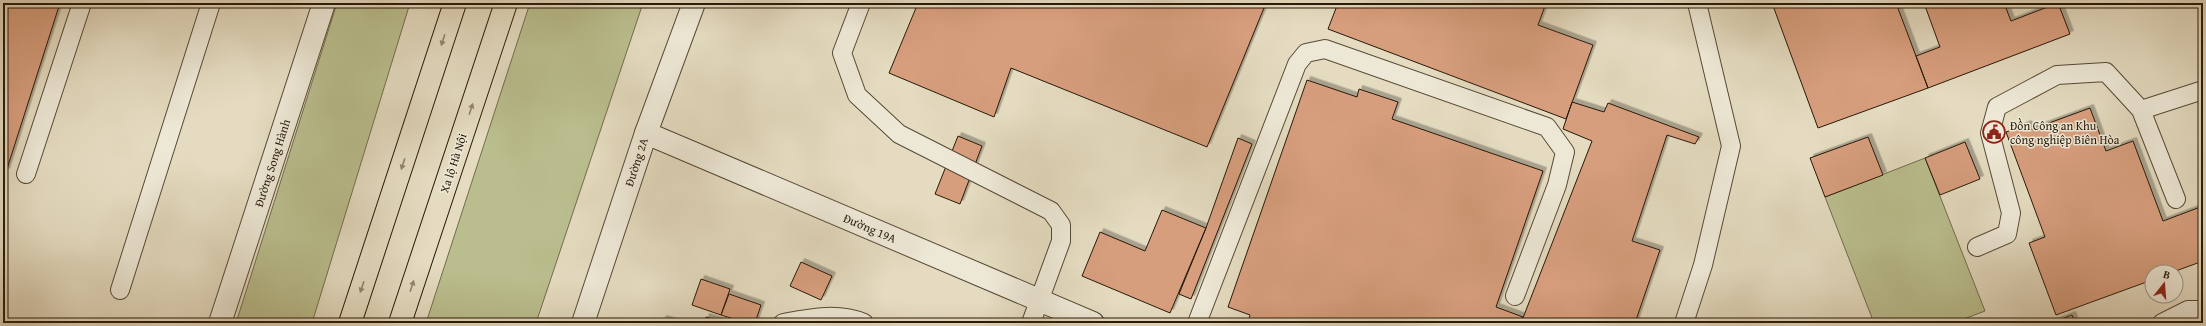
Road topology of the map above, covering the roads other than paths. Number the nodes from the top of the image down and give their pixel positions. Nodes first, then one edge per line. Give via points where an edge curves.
1 (82, 3) edge
2 (211, 3) edge
3 (324, 3) edge
4 (455, 3) edge
5 (506, 3) edge
6 (694, 3) edge
7 (861, 3) edge
8 (1697, 3) edge
9 (2203, 90) edge
10 (2141, 110) junction
11 (646, 133) junction
12 (26, 174) dead end
13 (2176, 199) dead end
14 (1977, 247) dead end
15 (120, 290) dead end
16 (1515, 296) dead end
17 (1038, 299) junction
18 (2203, 310) edge
19 (220, 323) edge
20 (350, 323) edge
21 (400, 323) edge
22 (583, 323) edge
23 (783, 323) edge
24 (864, 323) edge
25 (1031, 323) edge
26 (1093, 323) edge
27 (1198, 323) edge
28 (1684, 323) edge
29 (2162, 323) edge

1 - 12 lane
2 - 15 lane
3 - 19 street, Đường Song Hành
4 -> 20 highway
21 -> 5 highway, Xa lộ Hà Nội
6 - 11 street, Đường 2A
7 - 17 lane via 842,53 857,94 899,134 1052,211 1061,225 1061,241
8 - 28 lane via 1731,146 1703,265
9 - 10 lane
10 - 13 lane
10 - 14 lane via 2106,72 2057,75 1997,107 1990,134 2011,213 2006,234
11 - 17 street, Đường 19A
11 - 22 street, Đường 2A
16 - 27 lane via 1557,185 1565,152 1557,139 1547,127 1325,49 1306,53 1297,64
17 - 25 lane
17 - 26 street, Đường 19A
18 - 29 lane via 2188,310
23 - 24 lane via 813,317 850,317

